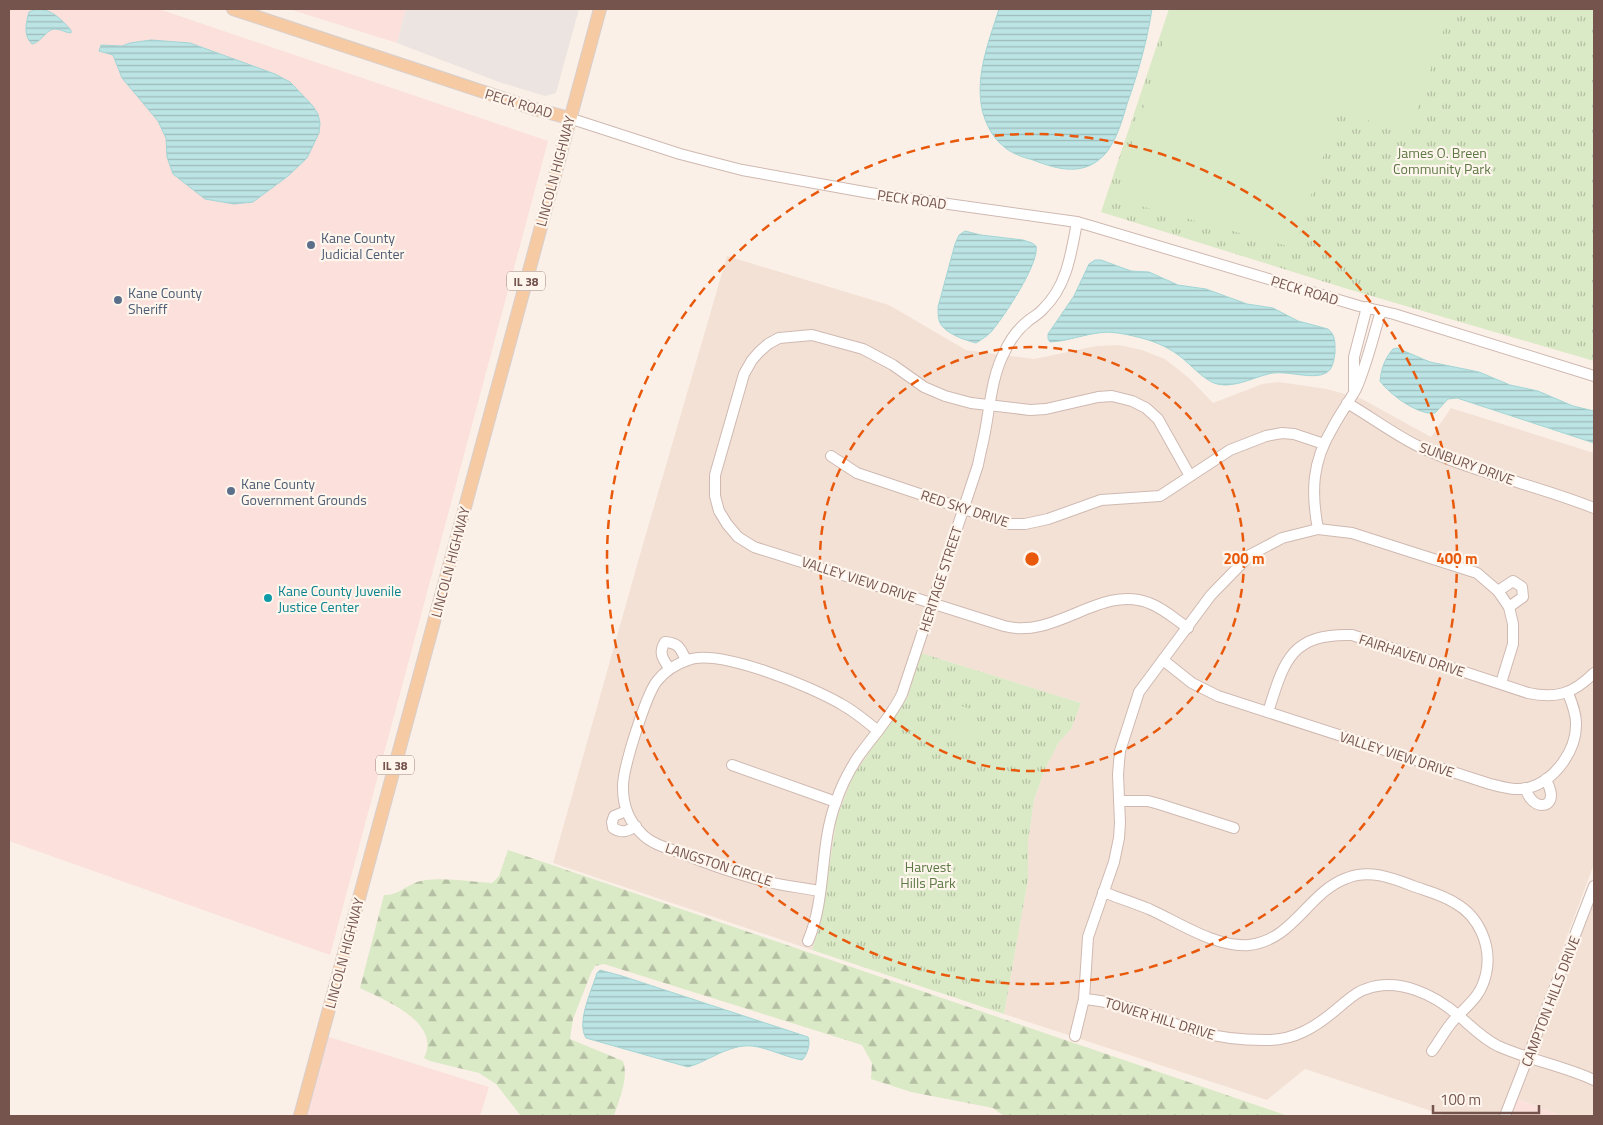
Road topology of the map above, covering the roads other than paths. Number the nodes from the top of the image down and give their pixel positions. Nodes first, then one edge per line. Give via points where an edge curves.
1 (233, 9) edge
2 (600, 9) edge
3 (569, 118) junction
4 (1078, 222) junction
5 (1367, 307) junction
6 (1381, 311) junction
7 (1594, 376) edge
8 (1354, 392) junction
9 (1347, 403) junction
10 (990, 404) junction
11 (1324, 444) junction
12 (831, 456) dead end
13 (1190, 476) junction
14 (1594, 508) edge
15 (963, 509) junction
16 (1318, 529) junction
17 (1498, 591) junction
18 (932, 603) junction
19 (1509, 607) junction
20 (1188, 628) junction
21 (686, 660) junction
22 (1163, 660) junction
23 (669, 668) junction
24 (1594, 673) edge
25 (1501, 684) junction
26 (1568, 693) junction
27 (1268, 712) junction
28 (878, 731) junction
29 (732, 765) dead end
30 (1546, 779) junction
31 (1525, 788) junction
32 (1120, 801) junction
33 (836, 802) junction
34 (626, 811) junction
35 (636, 826) junction
36 (1234, 828) dead end
37 (1594, 886) edge
38 (819, 891) junction
39 (1103, 892) junction
40 (808, 941) dead end
41 (1084, 999) junction
42 (1459, 1016) junction
43 (1075, 1036) dead end
44 (1432, 1052) dead end
45 (1529, 1057) junction
46 (1594, 1078) edge
47 (300, 1116) edge
48 (1505, 1116) edge

1 - 3 main road, PECK ROAD
2 - 3 main road, LINCOLN HIGHWAY / IL 38
3 - 4 street, PECK ROAD via 680,154 742,170 870,194
3 - 47 main road, LINCOLN HIGHWAY / IL 38
4 - 5 street, PECK ROAD
4 - 10 street, HERITAGE STREET via 1064,279 1056,294 1014,335 1005,350 997,369
5 - 6 street, PECK ROAD
5 - 8 street via 1354,357
6 - 7 street, PECK ROAD
6 - 8 street
8 - 9 street
9 - 11 street
9 - 14 street, SUNBURY DRIVE via 1418,446
10 - 13 street, VALLEY VIEW DRIVE via 1046,410 1098,397 1112,396 1132,401 1158,419
10 - 15 street, HERITAGE STREET via 978,465
10 - 18 street, VALLEY VIEW DRIVE via 945,396 924,387 879,356 812,335 779,338 759,352 744,374 731,415 714,485 719,511 738,537 754,546
11 - 13 street, RED SKY DRIVE via 1294,434 1266,436 1230,450
11 - 16 street via 1313,479
12 - 15 street, RED SKY DRIVE via 857,473
13 - 15 street, RED SKY DRIVE via 1160,496 1101,500 1025,524 1009,524
15 - 18 street, HERITAGE STREET
16 - 17 street via 1352,533 1471,570
16 - 20 street via 1282,538 1250,555 1212,595
17 - 19 street
17 - 19 street via 1513,581 1522,587 1523,597
18 - 20 street, VALLEY VIEW DRIVE via 1004,626 1024,629 1049,624 1111,601 1130,599 1155,605
18 - 28 street, HERITAGE STREET via 902,694
19 - 25 street via 1513,644
20 - 22 street
21 - 23 street, LANGSTON CIRCLE
21 - 23 street via 673,642 664,642 661,656
21 - 28 street, LANGSTON CIRCLE via 706,656 719,658 782,678 843,704
22 - 27 street, VALLEY VIEW DRIVE via 1205,690
22 - 32 street via 1139,692 1125,735 1119,762
23 - 34 street, LANGSTON CIRCLE via 648,696 634,741 622,788
24 - 26 street
25 - 26 street, FAIRHAVEN DRIVE via 1544,696
25 - 27 street, FAIRHAVEN DRIVE via 1352,635 1331,634 1315,638 1291,656 1282,670
26 - 30 street, VALLEY VIEW DRIVE via 1576,724 1573,741 1559,767
27 - 31 street, VALLEY VIEW DRIVE via 1490,784
28 - 33 street, HERITAGE STREET via 852,766
29 - 33 street
30 - 31 street, VALLEY VIEW DRIVE
30 - 31 street via 1551,796 1544,805 1531,799
32 - 36 street via 1148,801
32 - 39 street via 1118,846
33 - 38 street, HERITAGE STREET
34 - 35 street, LANGSTON CIRCLE
34 - 35 street via 614,816 613,828 624,832
35 - 38 street, LANGSTON CIRCLE via 654,843 688,856 757,879
37 - 45 street, CAMPTON HILLS DRIVE
38 - 40 street, HERITAGE STREET via 815,923
39 - 41 street via 1088,937
39 - 42 street via 1214,939 1249,945 1280,934 1340,881 1367,874 1394,879 1454,902 1469,913 1481,931 1487,952 1486,975 1475,998
41 - 42 street, TOWER HILL DRIVE via 1114,1002 1202,1033 1264,1040 1286,1039 1303,1033 1324,1021 1358,992 1378,986 1422,992
41 - 43 street
42 - 44 street via 1449,1025
42 - 45 street, TOWER HILL DRIVE via 1490,1041
45 - 46 street, TOWER HILL DRIVE
45 - 48 street, CAMPTON HILLS DRIVE

